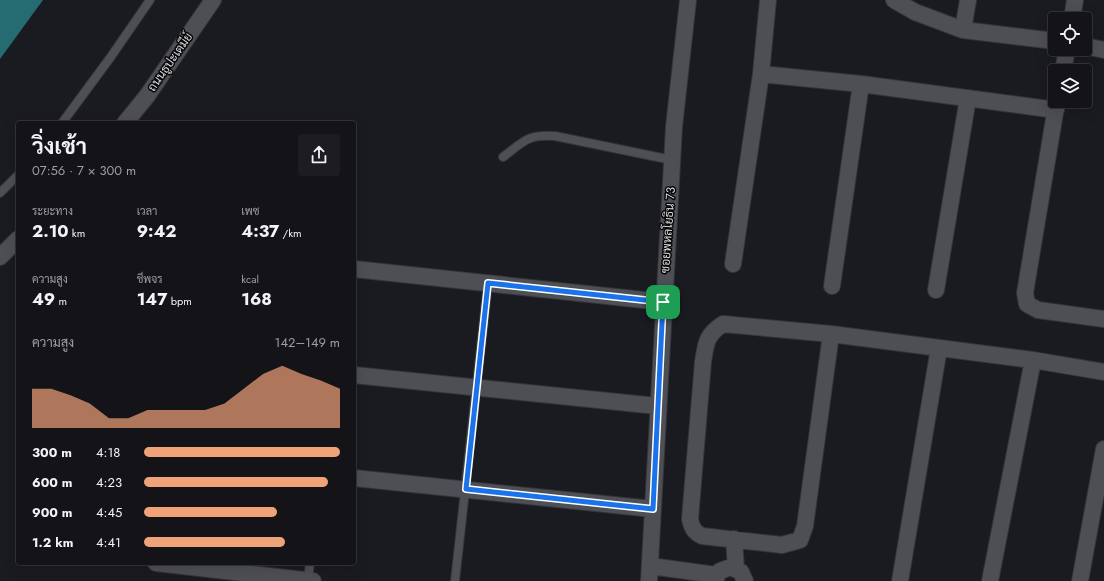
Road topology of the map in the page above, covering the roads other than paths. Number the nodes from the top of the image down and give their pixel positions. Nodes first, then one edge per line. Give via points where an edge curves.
1 (150, 0) edge
2 (213, 0) edge
3 (688, 0) edge
4 (768, 0) edge
5 (894, 0) edge
6 (968, 0) edge
7 (1075, 0) edge
8 (1073, 12) edge
9 (963, 30) junction
10 (1048, 40) edge
11 (1092, 47) edge
12 (1104, 50) edge
13 (761, 74) junction
14 (862, 84) junction
15 (968, 98) junction
16 (1048, 104) edge
17 (1056, 108) edge
18 (63, 121) edge
19 (127, 121) edge
20 (503, 157) dead end
21 (672, 160) junction
22 (16, 176) edge
23 (0, 193) edge
24 (16, 241) edge
25 (0, 257) edge
26 (733, 264) dead end
27 (356, 268) edge
28 (488, 283) junction
29 (832, 286) dead end
30 (936, 290) dead end
31 (663, 302) junction
32 (1104, 319) edge
33 (831, 334) junction
34 (939, 348) junction
35 (1032, 360) junction
36 (1104, 372) edge
37 (356, 375) edge
38 (478, 387) junction
39 (658, 406) junction
40 (1104, 449) edge
41 (356, 478) edge
42 (466, 489) junction
43 (653, 509) junction
44 (734, 540) junction
45 (173, 565) edge
46 (310, 565) edge
47 (650, 574) edge
48 (741, 575) edge
49 (715, 578) edge
50 (311, 581) edge
51 (456, 581) edge
52 (900, 581) edge
53 (990, 581) edge
54 (1080, 581) edge

1 - 18 lane
2 - 19 street, ถนนธูปะเตมีย์
3 - 21 street, ซอยพหลโยธิน 73
4 - 13 street
5 - 9 street via 915,12
6 - 9 street
7 - 8 street
9 - 10 street
11 - 12 street
13 - 14 street
13 - 26 street
14 - 15 street
14 - 29 street
15 - 16 street
15 - 30 street
17 - 32 street via 1025,293 1028,304 1038,310
20 - 21 lane via 527,139 537,135 555,136
21 - 31 street, ซอยพหลโยธิน 73
22 - 23 lane
24 - 25 street
27 - 28 street
28 - 31 street
28 - 38 lane
31 - 39 street, ซอยพหลโยธิน 73
33 - 34 street
33 - 44 street via 805,526 800,540 782,545
33 - 44 street via 736,324 723,324 712,331 706,344 703,362 690,519 691,527 702,536
34 - 35 street
34 - 52 street
35 - 36 street
35 - 53 street
37 - 38 street
38 - 39 street
38 - 42 lane
39 - 43 street, ซอยพหลโยธิน 73
40 - 54 street
41 - 42 street
42 - 43 street
42 - 51 lane
43 - 47 street, ซอยพหลโยธิน 73
44 - 48 street
45 - 50 street
46 - 50 lane
47 - 49 street
48 - 49 street via 725,568

